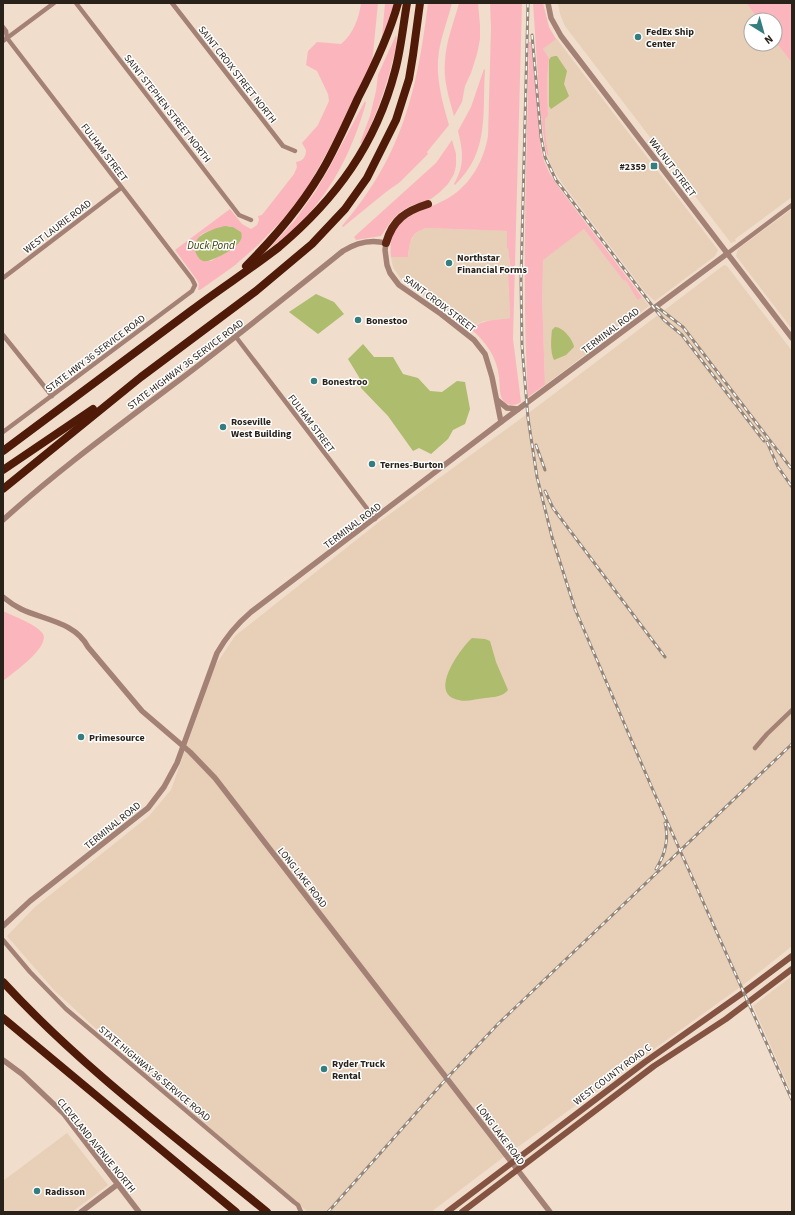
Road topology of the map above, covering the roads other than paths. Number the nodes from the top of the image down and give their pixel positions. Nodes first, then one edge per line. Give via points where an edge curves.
1 (54, 3) edge
2 (76, 3) edge
3 (172, 3) edge
4 (398, 3) edge
5 (407, 3) edge
6 (420, 3) edge
7 (548, 3) edge
8 (3, 27) edge
9 (5, 40) edge
10 (295, 151) dead end
11 (121, 188) junction
12 (428, 204) dead end
13 (792, 205) edge
14 (250, 220) dead end
15 (386, 243) junction
16 (728, 253) junction
17 (3, 278) edge
18 (195, 285) joint
19 (215, 293) junction
20 (3, 335) edge
21 (236, 338) junction
22 (792, 338) edge
23 (141, 377) junction
24 (52, 396) junction
25 (496, 400) junction
26 (519, 409) junction
27 (501, 422) junction
28 (3, 432) edge
29 (3, 452) edge
30 (3, 470) edge
31 (3, 489) edge
32 (375, 519) junction
33 (3, 520) edge
34 (3, 597) edge
35 (792, 710) edge
36 (183, 746) junction
37 (755, 748) dead end
38 (3, 926) edge
39 (3, 940) edge
40 (792, 956) edge
41 (792, 969) edge
42 (3, 982) edge
43 (3, 1019) edge
44 (662, 1050) junction
45 (667, 1057) junction
46 (3, 1060) edge
47 (511, 1162) junction
48 (517, 1170) junction
49 (118, 1184) junction
50 (81, 1212) edge
51 (139, 1212) edge
52 (236, 1212) edge
53 (267, 1212) edge
54 (301, 1212) edge
55 (447, 1212) edge
56 (462, 1212) edge
57 (550, 1212) edge

1 - 9 street
2 - 14 street, SAINT STEPHEN STREET NORTH via 239,215
3 - 10 street, SAINT CROIX STREET NORTH via 283,146
4 - 19 highway via 383,47 326,163 276,235
5 - 19 highway via 390,92 375,128 354,166 302,227 278,248
6 - 23 highway via 414,55 404,98 387,141 356,196 312,244 256,291
7 - 16 street, WALNUT STREET via 551,18 561,36
8 - 9 street, FULHAM STREET via 6,31
9 - 11 street, FULHAM STREET
11 - 17 street, WEST LAURIE ROAD
11 - 18 street, FULHAM STREET
12 - 15 highway via 413,209 400,218 391,229
13 - 16 street, TERMINAL ROAD
15 - 21 street, STATE HIGHWAY 36 SERVICE ROAD via 364,242 343,250
15 - 25 street, SAINT CROIX STREET via 387,265 399,285 442,314 474,340 485,354
16 - 22 street, WALNUT STREET
16 - 26 street, TERMINAL ROAD
18 - 24 street, STATE HWY 36 SERVICE ROAD via 192,291
19 - 29 highway
20 - 24 street
21 - 32 street, FULHAM STREET
21 - 33 street, STATE HIGHWAY 36 SERVICE ROAD via 67,465
23 - 30 highway
23 - 31 highway
24 - 28 street, STATE HWY 36 SERVICE ROAD
25 - 26 street via 507,408
25 - 27 street, SAINT CROIX STREET
26 - 27 street, TERMINAL ROAD
27 - 32 street, TERMINAL ROAD
32 - 36 street, TERMINAL ROAD via 251,612 223,642
34 - 36 street, LONG LAKE ROAD via 22,609 76,632 142,712
35 - 37 street
36 - 38 street, TERMINAL ROAD via 171,776 148,808 30,901
36 - 47 street, LONG LAKE ROAD via 215,778
39 - 54 street, STATE HIGHWAY 36 SERVICE ROAD via 66,1009 298,1205
40 - 44 main road, WEST COUNTY ROAD C
41 - 45 main road, WEST COUNTY ROAD C via 726,1019
42 - 53 highway via 91,1069
43 - 52 highway
44 - 45 main road
44 - 47 main road, WEST COUNTY ROAD C
45 - 48 main road, WEST COUNTY ROAD C
46 - 49 street, CLEVELAND AVENUE NORTH via 22,1074 64,1114
47 - 48 street, LONG LAKE ROAD
47 - 55 main road, WEST COUNTY ROAD C
48 - 56 main road, WEST COUNTY ROAD C
48 - 57 street, LONG LAKE ROAD
49 - 50 street
49 - 51 street, CLEVELAND AVENUE NORTH

